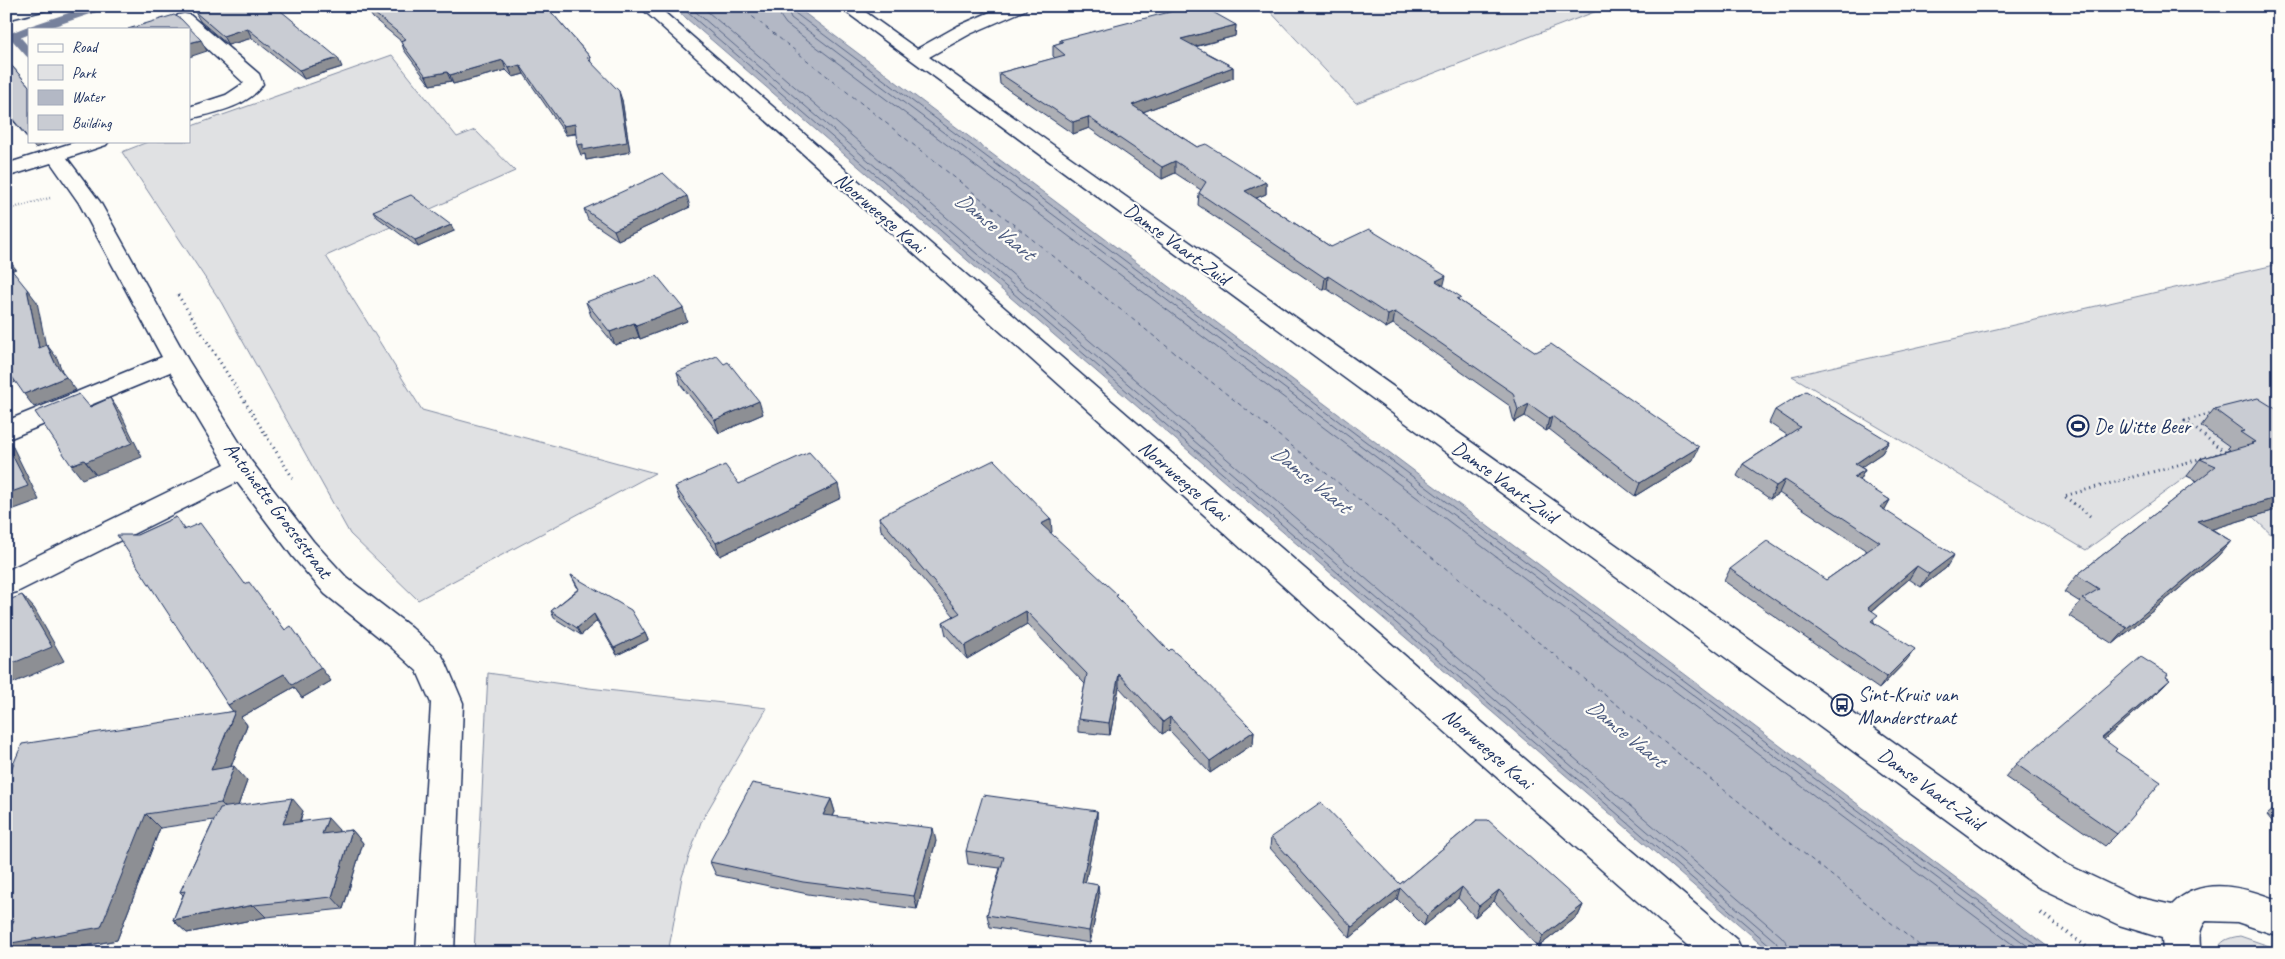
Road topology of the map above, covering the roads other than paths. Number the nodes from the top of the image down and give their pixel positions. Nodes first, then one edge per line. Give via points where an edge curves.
1 (40, 6) edge
2 (646, 6) edge
3 (846, 6) edge
4 (1019, 6) edge
5 (6, 15) edge
6 (184, 19) edge
7 (917, 56) junction
8 (190, 113) edge
9 (96, 142) edge
10 (55, 155) junction
11 (6, 171) edge
12 (176, 360) junction
13 (6, 430) edge
14 (241, 468) junction
15 (6, 584) edge
16 (2279, 919) edge
17 (2182, 939) edge
18 (436, 953) edge
19 (1724, 953) edge

1 - 5 street
2 - 19 street, Noorweegse Kaai via 1437,705
3 - 7 street, Damse Vaart-Zuid
4 - 7 street via 964,30
6 - 8 street via 252,78 254,84 237,97
7 - 17 street, Damse Vaart-Zuid via 2051,876
9 - 10 street
10 - 11 street
10 - 12 street, Antoinette Grosséstraat via 89,202
12 - 13 street
12 - 14 street, Antoinette Grosséstraat
14 - 15 street
14 - 18 street, Antoinette Grosséstraat via 303,549 336,586 401,636 430,663 444,695 447,704
16 - 17 street via 2237,903 2211,903 2191,911

